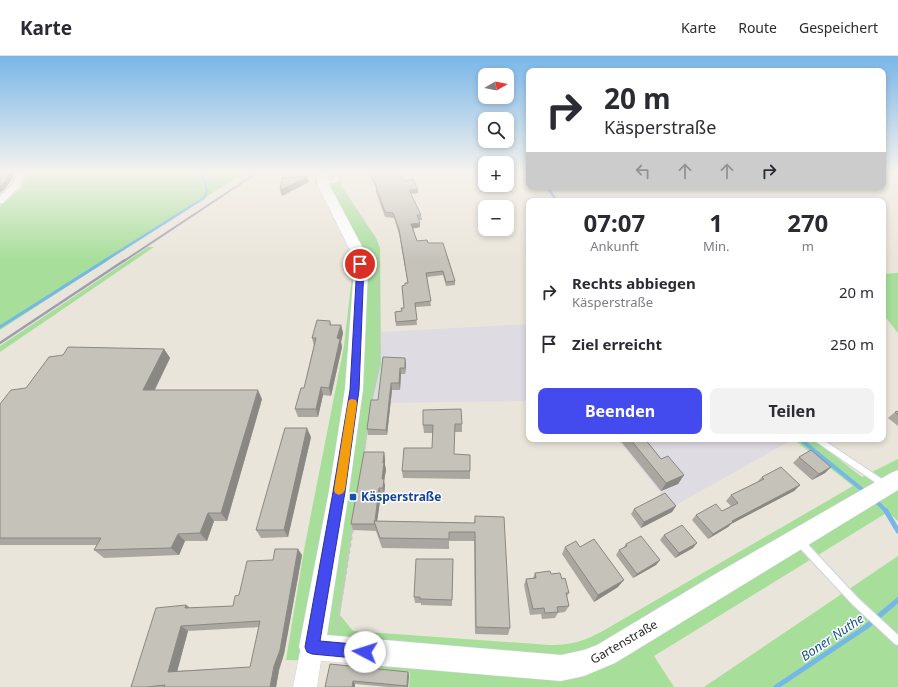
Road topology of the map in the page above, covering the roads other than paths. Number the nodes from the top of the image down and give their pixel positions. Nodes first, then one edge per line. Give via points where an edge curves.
1 (338, 201) edge
2 (821, 442) edge
3 (881, 489) edge
4 (797, 538) junction
5 (898, 641) edge
6 (312, 647) junction
7 (305, 687) edge

1 - 6 main road via 360,258 354,390
2 - 3 lane
3 - 4 main road, Gartenstraße
4 - 5 lane via 855,601
4 - 6 main road, Gartenstraße via 606,654 578,666 561,668
6 - 7 street

